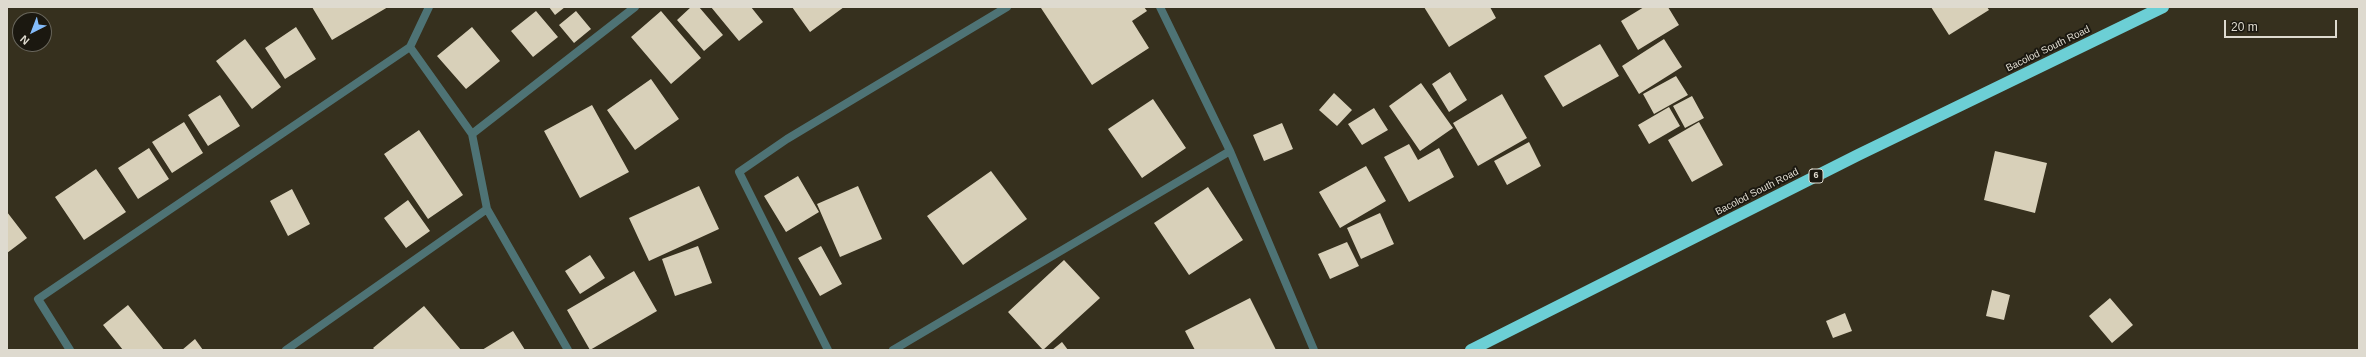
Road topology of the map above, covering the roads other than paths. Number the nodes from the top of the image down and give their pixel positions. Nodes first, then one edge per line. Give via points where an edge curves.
1 (429, 7) edge
2 (635, 7) edge
3 (1007, 7) edge
4 (1160, 7) edge
5 (2163, 7) edge
6 (410, 47) junction
7 (472, 134) junction
8 (1230, 152) junction
9 (487, 209) junction
10 (70, 350) edge
11 (286, 350) edge
12 (568, 350) edge
13 (828, 350) edge
14 (893, 350) edge
15 (1314, 350) edge
16 (1471, 350) edge

1 - 6 street
2 - 7 street
3 - 13 street via 787,138 739,172
4 - 8 street
5 - 16 highway, Bacolod South Road / 6 via 1851,158
6 - 7 street
6 - 10 street via 38,299
7 - 9 street
8 - 14 street
8 - 15 street
9 - 11 street
9 - 12 street

